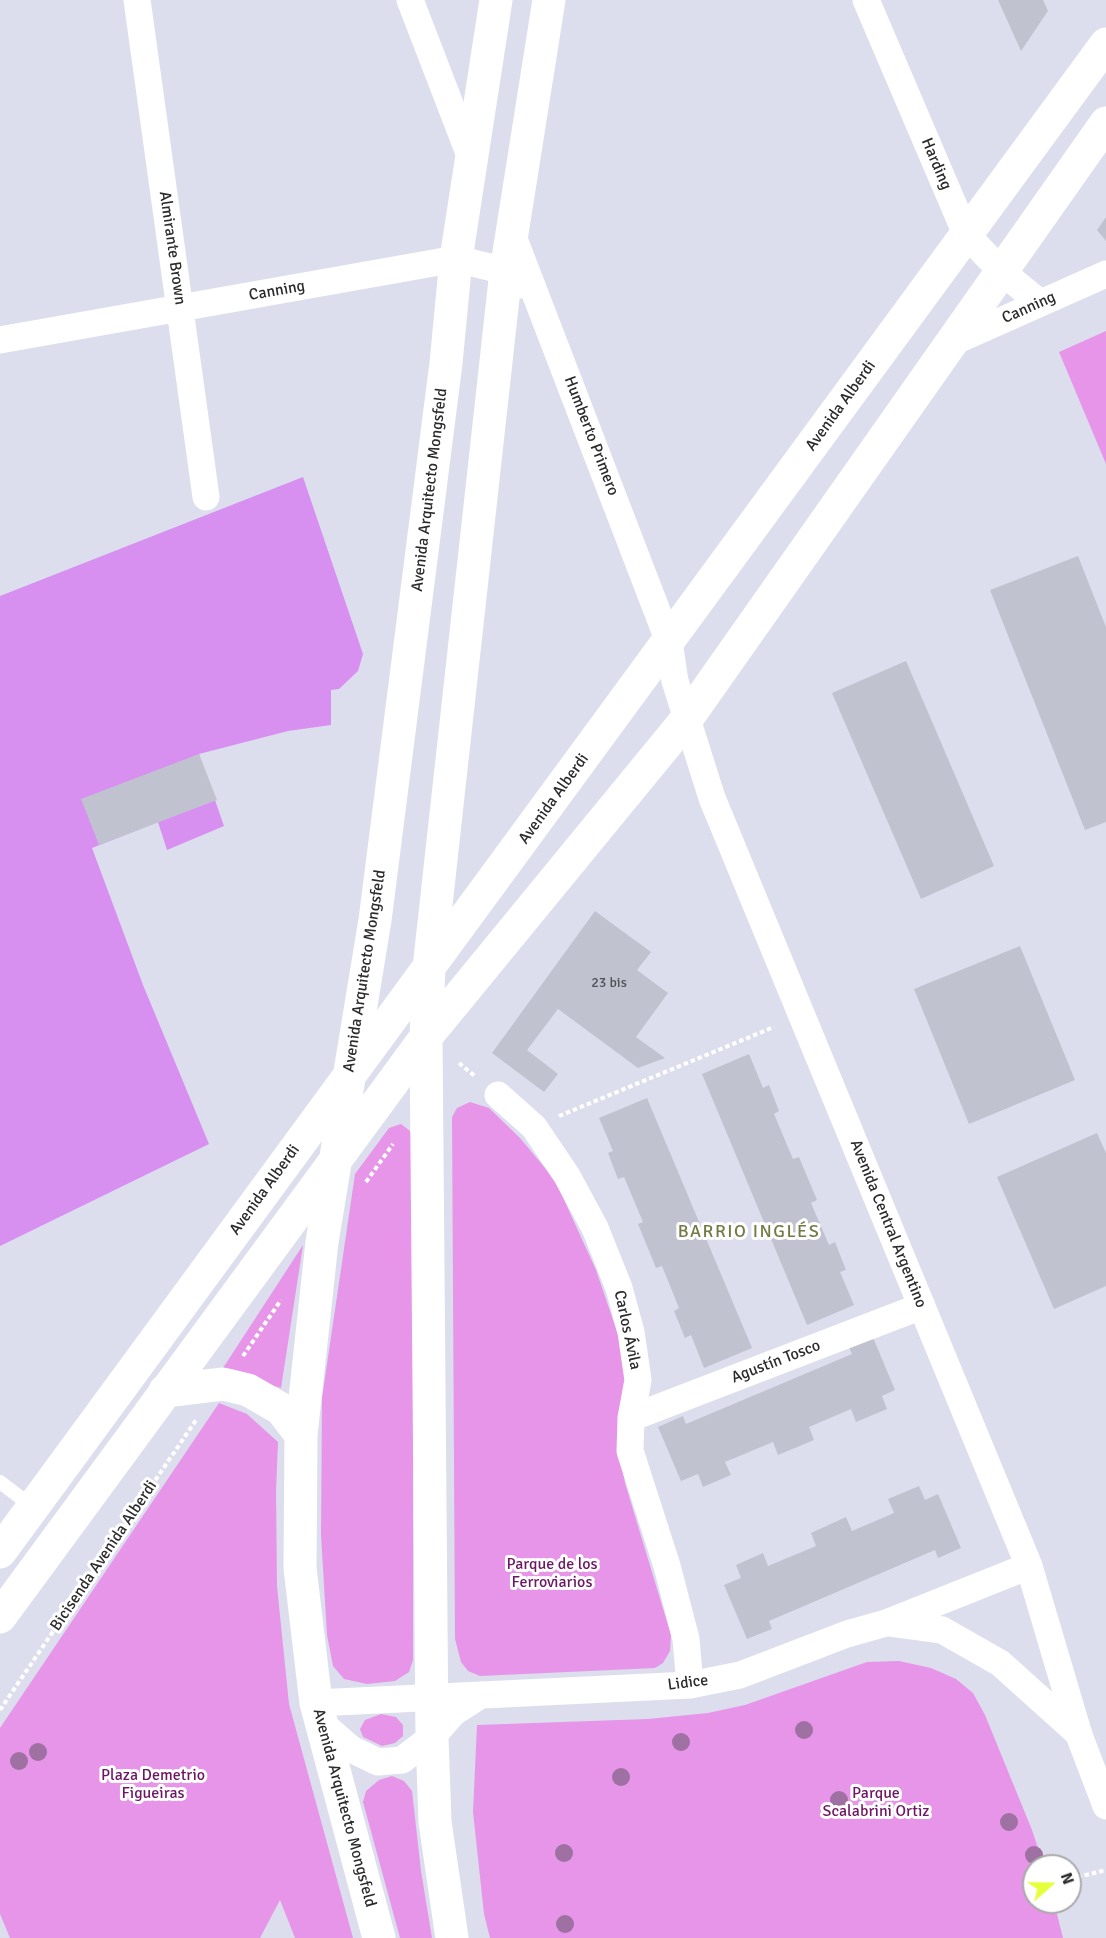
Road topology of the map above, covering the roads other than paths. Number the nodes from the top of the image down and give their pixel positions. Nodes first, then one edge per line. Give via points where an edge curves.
1 (138, 0) edge
2 (410, 0) edge
3 (496, 0) edge
4 (549, 0) edge
5 (866, 0) edge
6 (1106, 44) edge
7 (1106, 123) edge
8 (472, 161) junction
9 (511, 231) junction
10 (966, 234) junction
11 (456, 259) junction
12 (506, 271) junction
13 (1001, 272) junction
14 (1106, 274) edge
15 (540, 303) junction
16 (1040, 303) junction
17 (180, 308) junction
18 (0, 340) edge
19 (951, 343) junction
20 (206, 497) dead end
21 (669, 642) junction
22 (686, 720) junction
23 (429, 968) junction
24 (426, 1037) junction
25 (348, 1076) junction
26 (498, 1095) road end
27 (336, 1157) junction
28 (922, 1306) junction
29 (165, 1391) junction
30 (631, 1418) junction
31 (301, 1435) junction
32 (0, 1482) edge
33 (33, 1507) junction
34 (0, 1552) edge
35 (1029, 1566) junction
36 (0, 1617) edge
37 (886, 1623) junction
38 (690, 1685) junction
39 (482, 1694) junction
40 (433, 1697) junction
41 (317, 1712) junction
42 (1079, 1735) junction
43 (432, 1737) junction
44 (1106, 1805) edge
45 (379, 1938) edge
46 (452, 1938) edge

1 - 17 street, Almirante Brown
2 - 8 street
3 - 8 main road, Avenida Arquitecto Mongsfeld
4 - 9 main road
5 - 10 street, Harding
6 - 10 main road, Avenida Alberdi
7 - 13 main road
8 - 11 main road, Avenida Arquitecto Mongsfeld
9 - 12 main road
9 - 15 street, Humberto Primero
10 - 13 street, Harding
10 - 21 main road, Avenida Alberdi
11 - 12 street, Canning
11 - 17 street, Canning
11 - 25 main road, Avenida Arquitecto Mongsfeld via 375,920
12 - 15 street, Canning
12 - 23 main road
13 - 16 street, Harding
13 - 19 main road
14 - 16 street, Canning
15 - 21 street, Humberto Primero
16 - 19 street, Canning
17 - 18 street, Canning
17 - 20 street, Almirante Brown
19 - 22 main road
21 - 22 street, Avenida Central Argentino
21 - 23 main road, Avenida Alberdi
22 - 24 main road
22 - 28 street, Avenida Central Argentino via 712,798
23 - 24 main road
23 - 25 main road, Avenida Alberdi
24 - 27 main road
24 - 40 main road
25 - 27 main road, Avenida Arquitecto Mongsfeld
25 - 33 main road, Avenida Alberdi
26 - 30 street, Carlos Ávila via 534,1126 595,1228 619,1288 631,1332 638,1380
27 - 29 main road
27 - 31 main road, Avenida Arquitecto Mongsfeld via 322,1242
28 - 30 street, Agustín Tosco
28 - 35 street, Avenida Central Argentino
29 - 31 main road via 223,1383 248,1390 281,1409
29 - 36 main road
30 - 38 street, Carlos Ávila via 630,1451 686,1639
31 - 41 main road, Avenida Arquitecto Mongsfeld via 300,1568
32 - 33 lane
33 - 34 main road, Avenida Alberdi
35 - 37 street, Lidice
35 - 42 street, Avenida Central Argentino
37 - 38 street, Lidice via 740,1675
37 - 42 street, Lidice via 942,1630 1000,1663
38 - 39 street, Lidice
39 - 40 street, Lidice
39 - 43 street via 453,1713
40 - 41 street, Lidice
40 - 43 main road
41 - 43 street via 351,1749 378,1762 402,1760
41 - 45 main road, Avenida Arquitecto Mongsfeld
42 - 44 street, Avenida Central Argentino
43 - 46 main road via 435,1822

